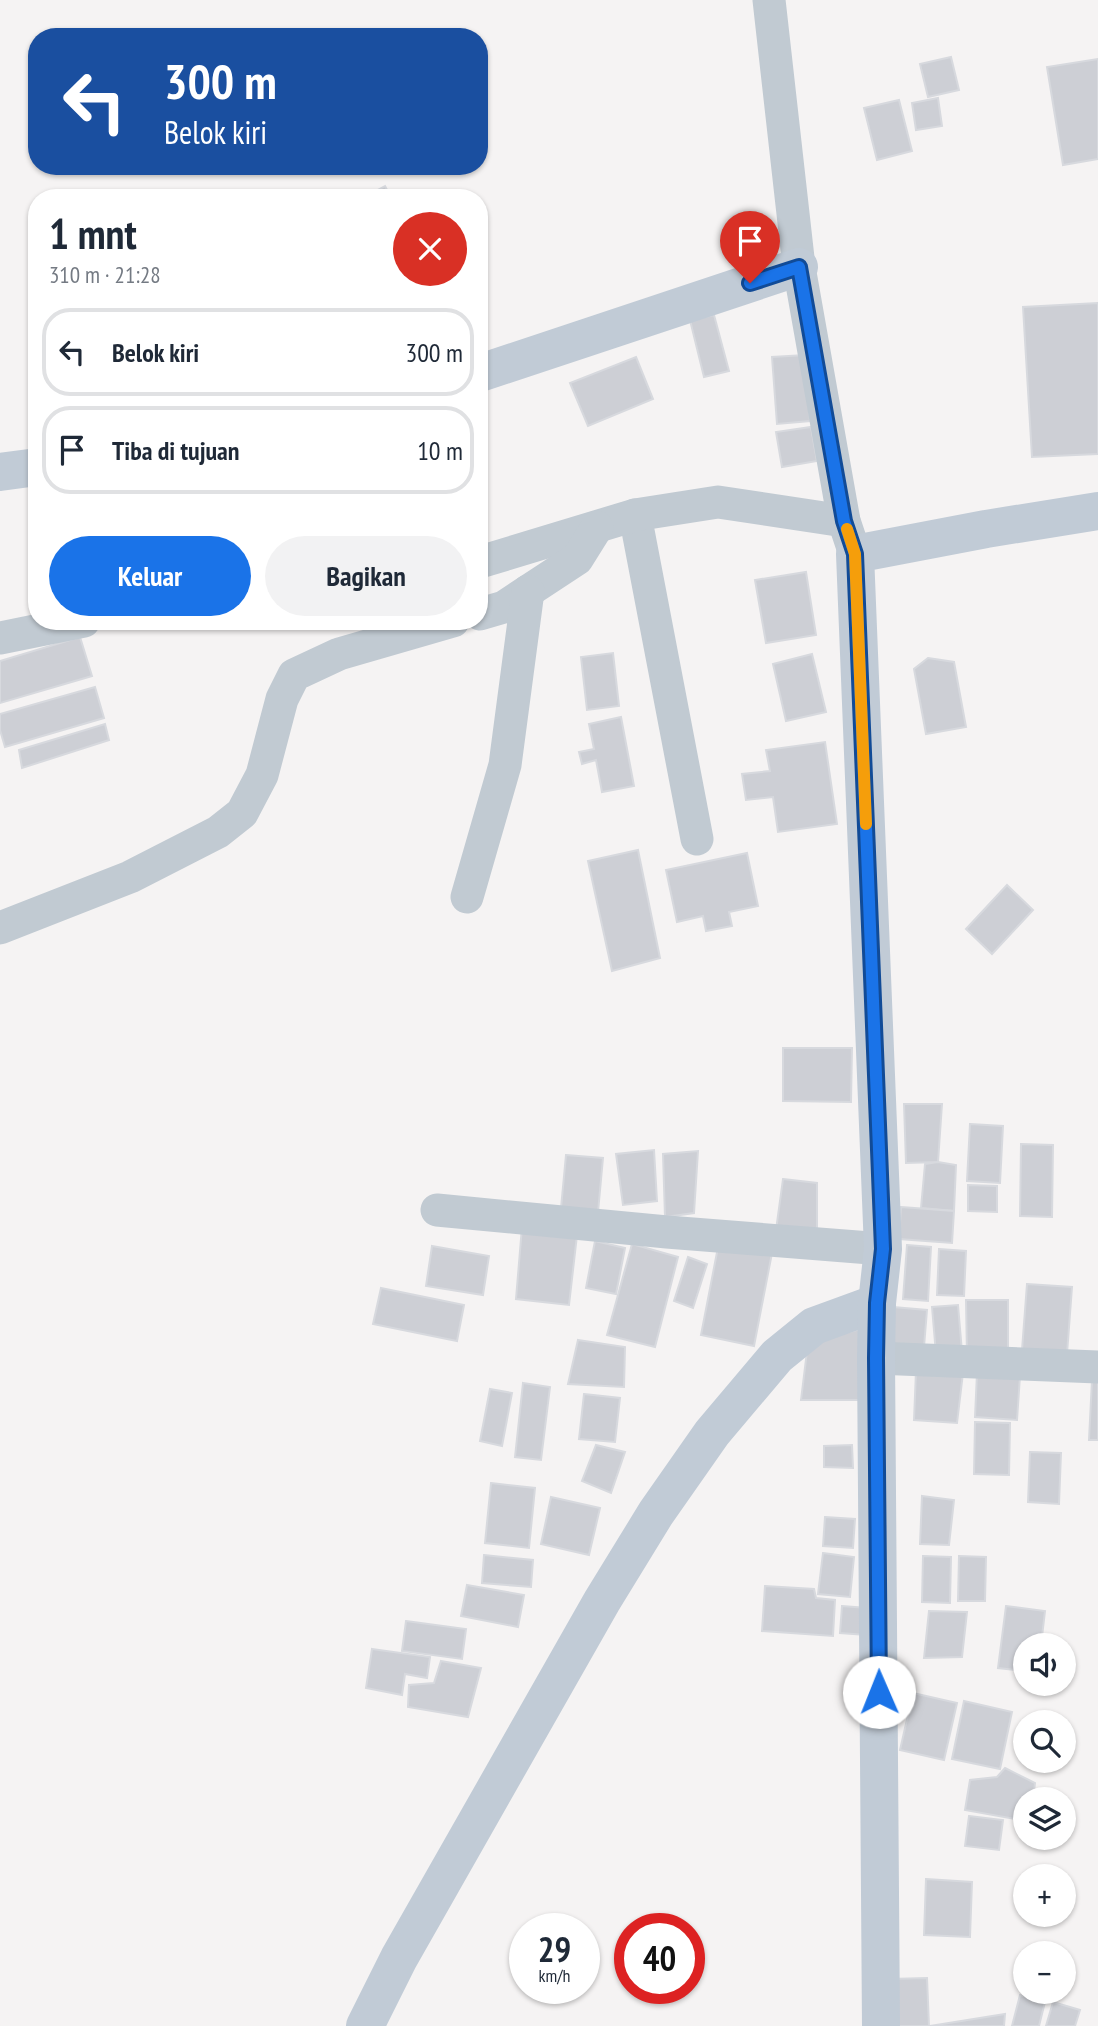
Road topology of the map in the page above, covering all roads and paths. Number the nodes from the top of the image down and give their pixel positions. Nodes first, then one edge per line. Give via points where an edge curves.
1 (769, 0) edge
2 (799, 267) junction
3 (488, 370) edge
4 (28, 468) edge
5 (0, 472) edge
6 (1098, 511) edge
7 (635, 515) junction
8 (597, 527) junction
9 (849, 537) junction
10 (488, 560) edge
11 (528, 591) junction
12 (488, 612) edge
13 (40, 630) edge
14 (422, 630) edge
15 (0, 638) edge
16 (696, 839) dead end
17 (467, 897) dead end
18 (0, 928) edge
19 (437, 1210) dead end
20 (883, 1249) junction
21 (877, 1303) junction
22 (876, 1358) junction
23 (1098, 1367) edge
24 (365, 2026) edge
25 (881, 2026) edge

1 - 2 street
2 - 3 street
2 - 9 street
4 - 5 street
6 - 9 street via 986,529
7 - 8 street
7 - 9 street via 718,502
7 - 16 street
8 - 10 street
8 - 11 street via 578,559
9 - 20 street
11 - 12 street
11 - 17 street via 505,765
13 - 15 street
14 - 18 street via 339,654 294,675 282,699 262,775 242,813 218,832 130,877
19 - 20 street
20 - 21 street
21 - 22 street
21 - 24 street via 814,1326 777,1356 712,1433 601,1601 405,1946
22 - 23 street
22 - 25 street

